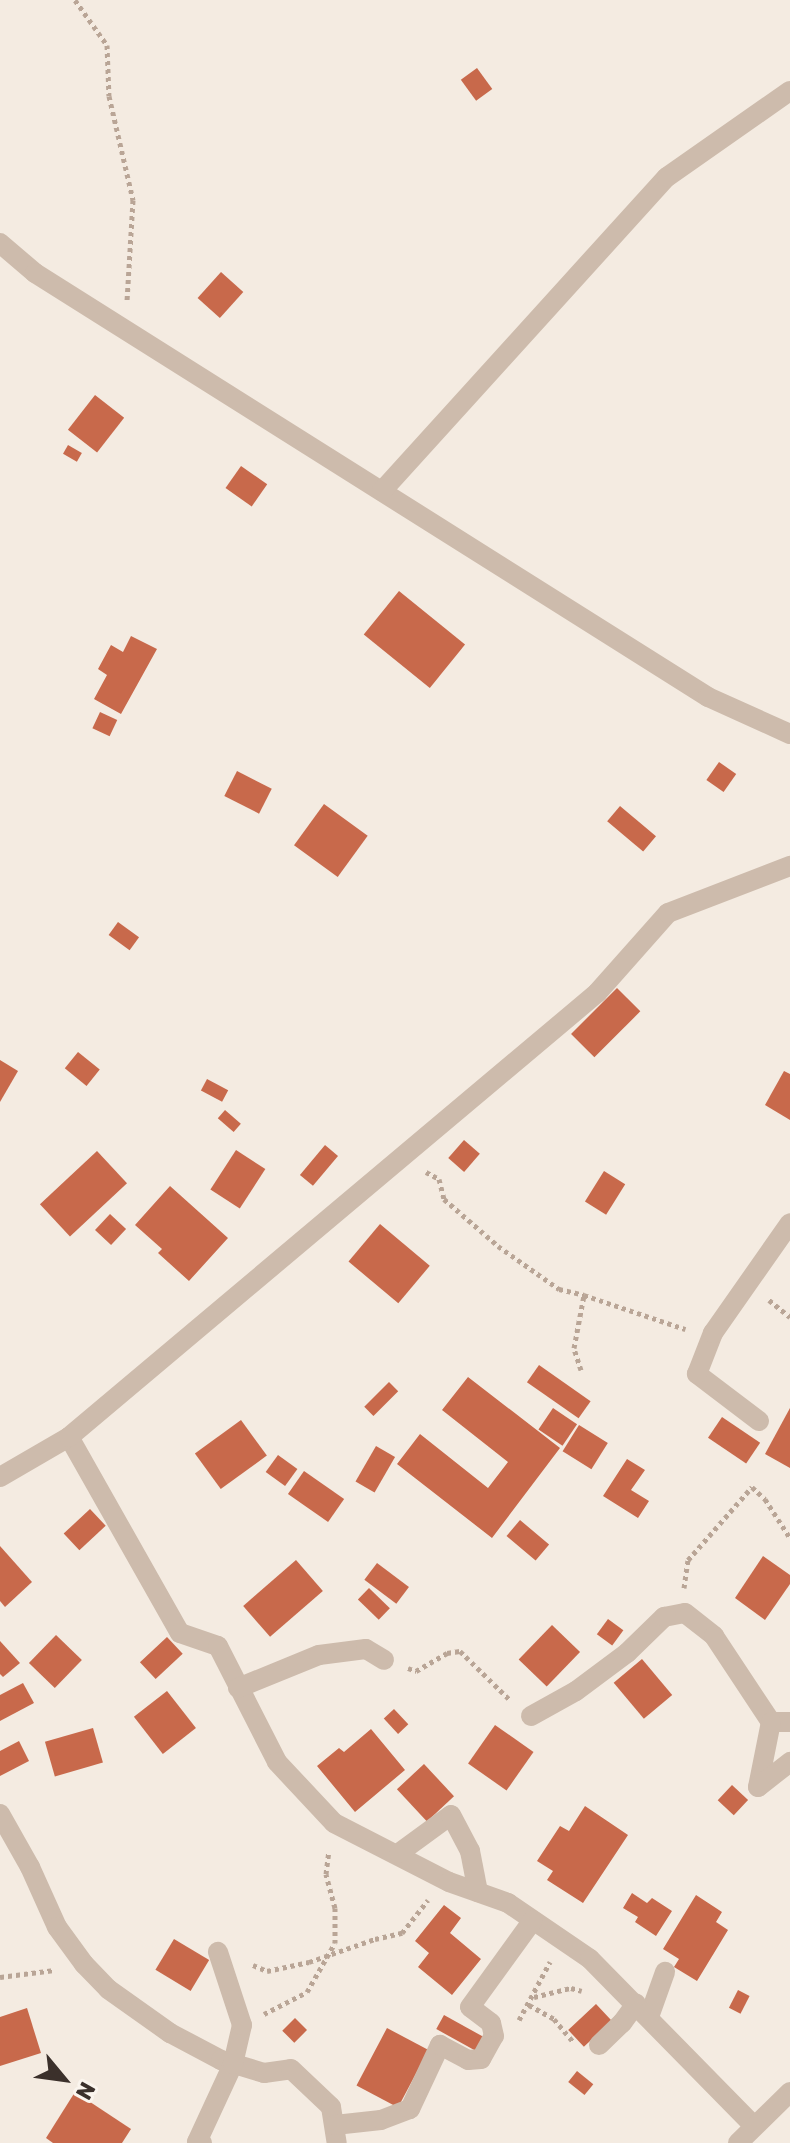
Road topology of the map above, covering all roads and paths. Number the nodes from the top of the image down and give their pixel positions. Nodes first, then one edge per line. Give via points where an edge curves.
1 (75, 0) edge
2 (790, 91) edge
3 (0, 243) edge
4 (130, 333) junction
5 (382, 491) junction
6 (790, 734) edge
7 (790, 866) edge
8 (407, 1153) junction
9 (790, 1223) edge
10 (584, 1295) junction
11 (713, 1333) junction
12 (581, 1370) dead end
13 (759, 1421) dead end
14 (69, 1437) junction
15 (0, 1477) edge
16 (790, 1538) edge
17 (685, 1613) junction
18 (384, 1660) joint
19 (238, 1688) junction
20 (531, 1716) joint
21 (781, 1722) edge
22 (790, 1762) edge
23 (0, 1814) edge
24 (334, 1823) junction
25 (399, 1853) junction
26 (444, 1879) junction
27 (478, 1892) junction
28 (533, 1920) junction
29 (560, 1939) junction
30 (218, 1952) joint
31 (329, 1955) junction
32 (84, 1964) junction
33 (665, 1972) dead end
34 (0, 1977) edge
35 (533, 1997) junction
36 (529, 2005) junction
37 (642, 2011) junction
38 (622, 2023) junction
39 (242, 2025) junction
40 (494, 2036) junction
41 (599, 2045) joint
42 (233, 2064) junction
43 (790, 2092) edge
44 (754, 2126) junction
45 (336, 2134) edge
46 (202, 2143) edge
47 (738, 2143) edge

1 - 4 path via 107,45 109,96 133,200 126,282
2 - 5 street via 667,177
3 - 4 street via 35,273
4 - 5 street
5 - 6 street via 708,697
7 - 8 street via 668,913 597,993
8 - 10 path via 439,1179 444,1199 498,1246 559,1289
8 - 14 street
9 - 11 street
10 - 11 path via 688,1330
10 - 12 path via 574,1348
11 - 13 street via 697,1374
14 - 15 street
14 - 19 street via 180,1633 218,1646
16 - 17 path via 752,1487 688,1560
17 - 20 street via 664,1617 576,1691
17 - 21 street via 714,1636
18 - 19 street via 366,1649 319,1655
18 - 20 path via 416,1671 460,1651
19 - 24 street via 277,1762
21 - 22 street via 758,1787
23 - 32 street via 57,1927
24 - 25 street
24 - 31 path via 326,1874 335,1908 335,1943
25 - 26 street
25 - 27 street via 451,1815 470,1851
26 - 27 street
26 - 31 path via 402,1933
27 - 28 street
28 - 29 street
28 - 40 street via 470,2007 491,2023
29 - 35 path
29 - 37 street via 590,1959
30 - 31 path via 267,1971
30 - 39 street
31 - 39 path via 307,1992
32 - 34 path
32 - 42 street via 108,1989 170,2033
33 - 37 street
35 - 36 path
35 - 38 path via 571,1988 608,2003
36 - 40 path via 509,2033
36 - 41 path via 554,2019 582,2052
37 - 38 street
37 - 44 street
38 - 41 street
39 - 42 street
40 - 45 street via 481,2059 468,2060 440,2045 410,2109
42 - 45 street via 264,2073 291,2069 331,2107
42 - 46 street via 197,2142
43 - 44 street
44 - 47 street

